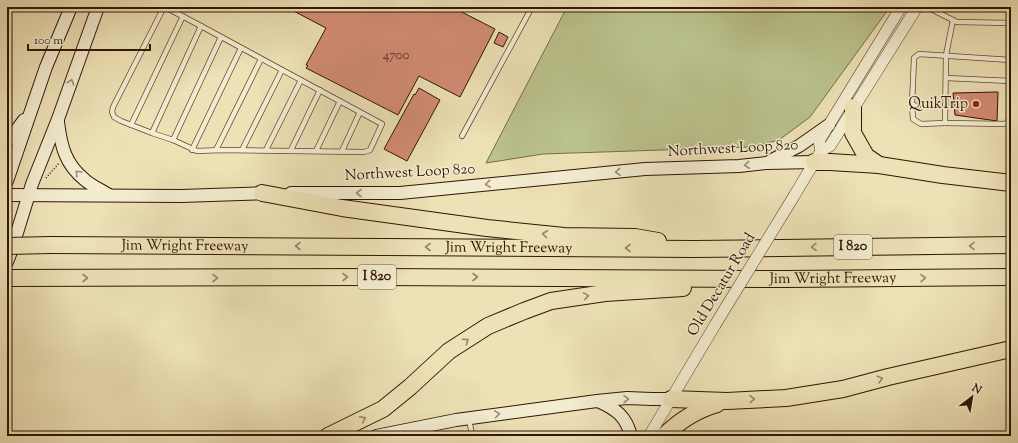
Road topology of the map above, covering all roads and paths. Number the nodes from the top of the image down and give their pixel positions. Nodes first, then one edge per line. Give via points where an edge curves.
1 (71, 7) edge
2 (98, 7) edge
3 (164, 7) edge
4 (532, 7) edge
5 (901, 7) edge
6 (917, 7) edge
7 (927, 7) edge
8 (184, 16) junction
9 (953, 20) junction
10 (1011, 23) edge
11 (201, 26) junction
12 (221, 37) junction
13 (241, 48) junction
14 (946, 55) junction
15 (261, 58) junction
16 (1011, 60) edge
17 (1011, 66) edge
18 (282, 70) junction
19 (940, 70) dead end
20 (946, 70) junction
21 (301, 80) junction
22 (946, 80) junction
23 (1011, 81) edge
24 (940, 82) dead end
25 (320, 90) junction
26 (913, 94) junction
27 (918, 94) dead end
28 (340, 102) junction
29 (912, 106) junction
30 (918, 106) dead end
31 (940, 106) dead end
32 (945, 107) junction
33 (853, 108) junction
34 (32, 109) junction
35 (360, 112) junction
36 (58, 119) junction
37 (945, 123) junction
38 (131, 125) junction
39 (828, 125) junction
40 (152, 133) junction
41 (462, 136) dead end
42 (173, 140) junction
43 (7, 143) edge
44 (192, 150) junction
45 (216, 150) junction
46 (242, 150) junction
47 (266, 150) junction
48 (292, 150) junction
49 (316, 151) junction
50 (342, 152) junction
51 (818, 156) junction
52 (62, 159) dead end
53 (766, 163) junction
54 (879, 165) junction
55 (45, 179) dead end
56 (7, 181) edge
57 (1011, 183) edge
58 (262, 193) junction
59 (7, 194) edge
60 (28, 195) junction
61 (109, 195) junction
62 (1011, 245) edge
63 (7, 246) edge
64 (695, 249) junction
65 (7, 262) edge
66 (1011, 277) edge
67 (7, 278) edge
68 (708, 279) junction
69 (1011, 349) edge
70 (671, 399) junction
71 (727, 400) junction
72 (597, 401) junction
73 (469, 418) junction
74 (328, 436) edge
75 (376, 436) edge
76 (472, 436) edge
77 (631, 436) edge
78 (649, 436) edge
79 (664, 436) edge

1 - 34 main road
36 -> 2 main road
3 - 8 lane
3 - 38 lane via 113,106 114,117
4 - 41 lane
5 - 39 street, Old Decatur Road
6 - 33 street, Old Decatur Road
7 - 9 lane
8 - 11 lane
8 - 38 lane
9 - 10 lane
9 - 14 lane
11 - 12 lane
11 - 40 lane
12 - 13 lane
12 - 42 lane
13 - 15 lane
13 - 44 lane
14 - 16 lane
14 - 20 lane
14 - 26 lane via 919,54 914,58 916,69
15 - 18 lane
15 - 45 lane
17 - 23 lane
18 - 21 lane
18 - 46 lane
19 - 20 lane
20 - 22 lane
21 - 25 lane
21 - 47 lane
22 - 23 lane
22 - 24 lane
22 - 32 lane via 943,94
23 - 37 lane via 1010,119 1004,124
25 - 28 lane
25 - 48 lane
26 - 27 lane
26 - 29 lane
28 - 35 lane
28 - 49 lane
29 - 30 lane
29 - 37 lane via 913,119 916,122
31 - 32 lane
32 - 37 lane
33 - 51 street, Old Decatur Road via 830,146
33 - 54 highway via 853,133 866,156
34 - 43 main road
34 - 56 main road
35 - 50 lane
35 - 50 lane via 382,124 370,150
36 - 60 main road
61 -> 36 main road via 86,181 70,164 63,152
38 - 40 lane
39 - 51 street, Old Decatur Road via 820,141
39 - 53 main road via 799,146
40 - 42 lane
42 - 44 lane
44 - 45 lane
45 - 46 lane
46 - 47 lane
47 - 48 lane
48 - 49 lane
49 - 50 lane
51 - 53 main road, Northwest Loop 820
51 - 54 highway via 830,162
51 - 70 street, Old Decatur Road, bridge
52 - 55 path
53 -> 58 main road, Northwest Loop 820 via 645,169 400,193
54 - 57 highway
58 - 61 main road, Northwest Loop 820
64 -> 58 highway via 635,237 564,236 486,228 342,208
59 - 60 main road, Northwest Loop 820
60 - 61 main road, Northwest Loop 820
60 - 65 main road
62 -> 64 highway, Jim Wright Freeway / I 820
64 -> 63 highway, Jim Wright Freeway / I 820, bridge
68 -> 66 highway, Jim Wright Freeway / I 820
67 -> 68 highway, Jim Wright Freeway / I 820
74 -> 68 highway via 383,409 449,352 488,326 524,311 551,301 605,293 689,288
71 -> 69 highway via 786,398 843,389
70 - 71 highway
72 -> 70 main road via 627,398
70 - 78 street, Old Decatur Road
71 - 79 highway via 698,410
73 -> 72 main road
72 - 77 main road via 619,412
73 - 75 main road
73 - 76 lane

